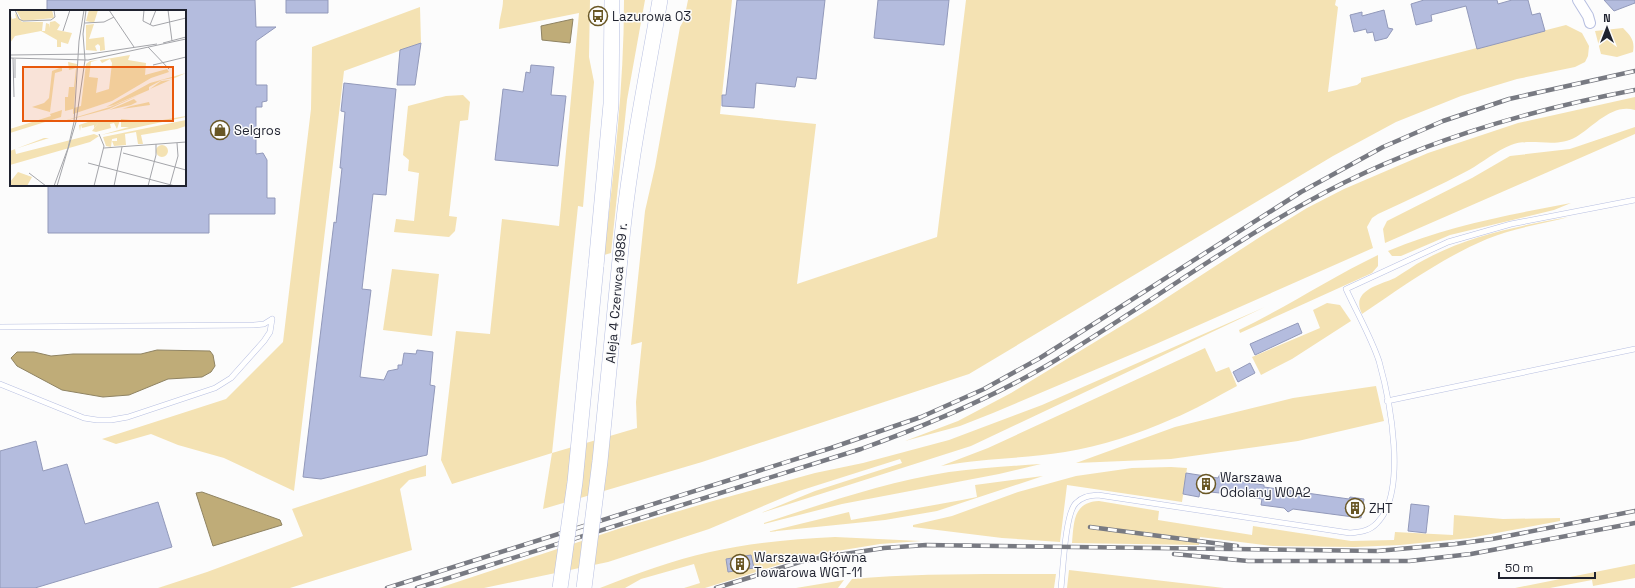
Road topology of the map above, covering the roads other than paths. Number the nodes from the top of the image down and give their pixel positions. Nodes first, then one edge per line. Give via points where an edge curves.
1 (612, 0) edge
2 (660, 0) edge
3 (1578, 0) edge
4 (1590, 23) dead end
5 (1635, 200) edge
6 (0, 327) edge
7 (1635, 349) edge
8 (0, 384) edge
9 (1387, 401) junction
10 (560, 588) edge
11 (584, 588) edge
12 (1061, 588) edge

1 - 10 main road, Aleja 4 Czerwca 1989 r., bridge via 611,104 575,482
2 - 11 main road, Aleja 4 Czerwca 1989 r., bridge via 623,218 600,462
3 - 4 street
5 - 9 lane via 1511,224 1448,242 1346,289 1379,361
6 - 8 lane via 254,325 264,324 272,319 270,332 231,378 215,388 128,417 111,420 84,418
7 - 9 lane
9 - 12 lane via 1395,467 1393,488 1383,516 1369,529 1350,533 1098,495 1084,496 1074,504 1069,515

